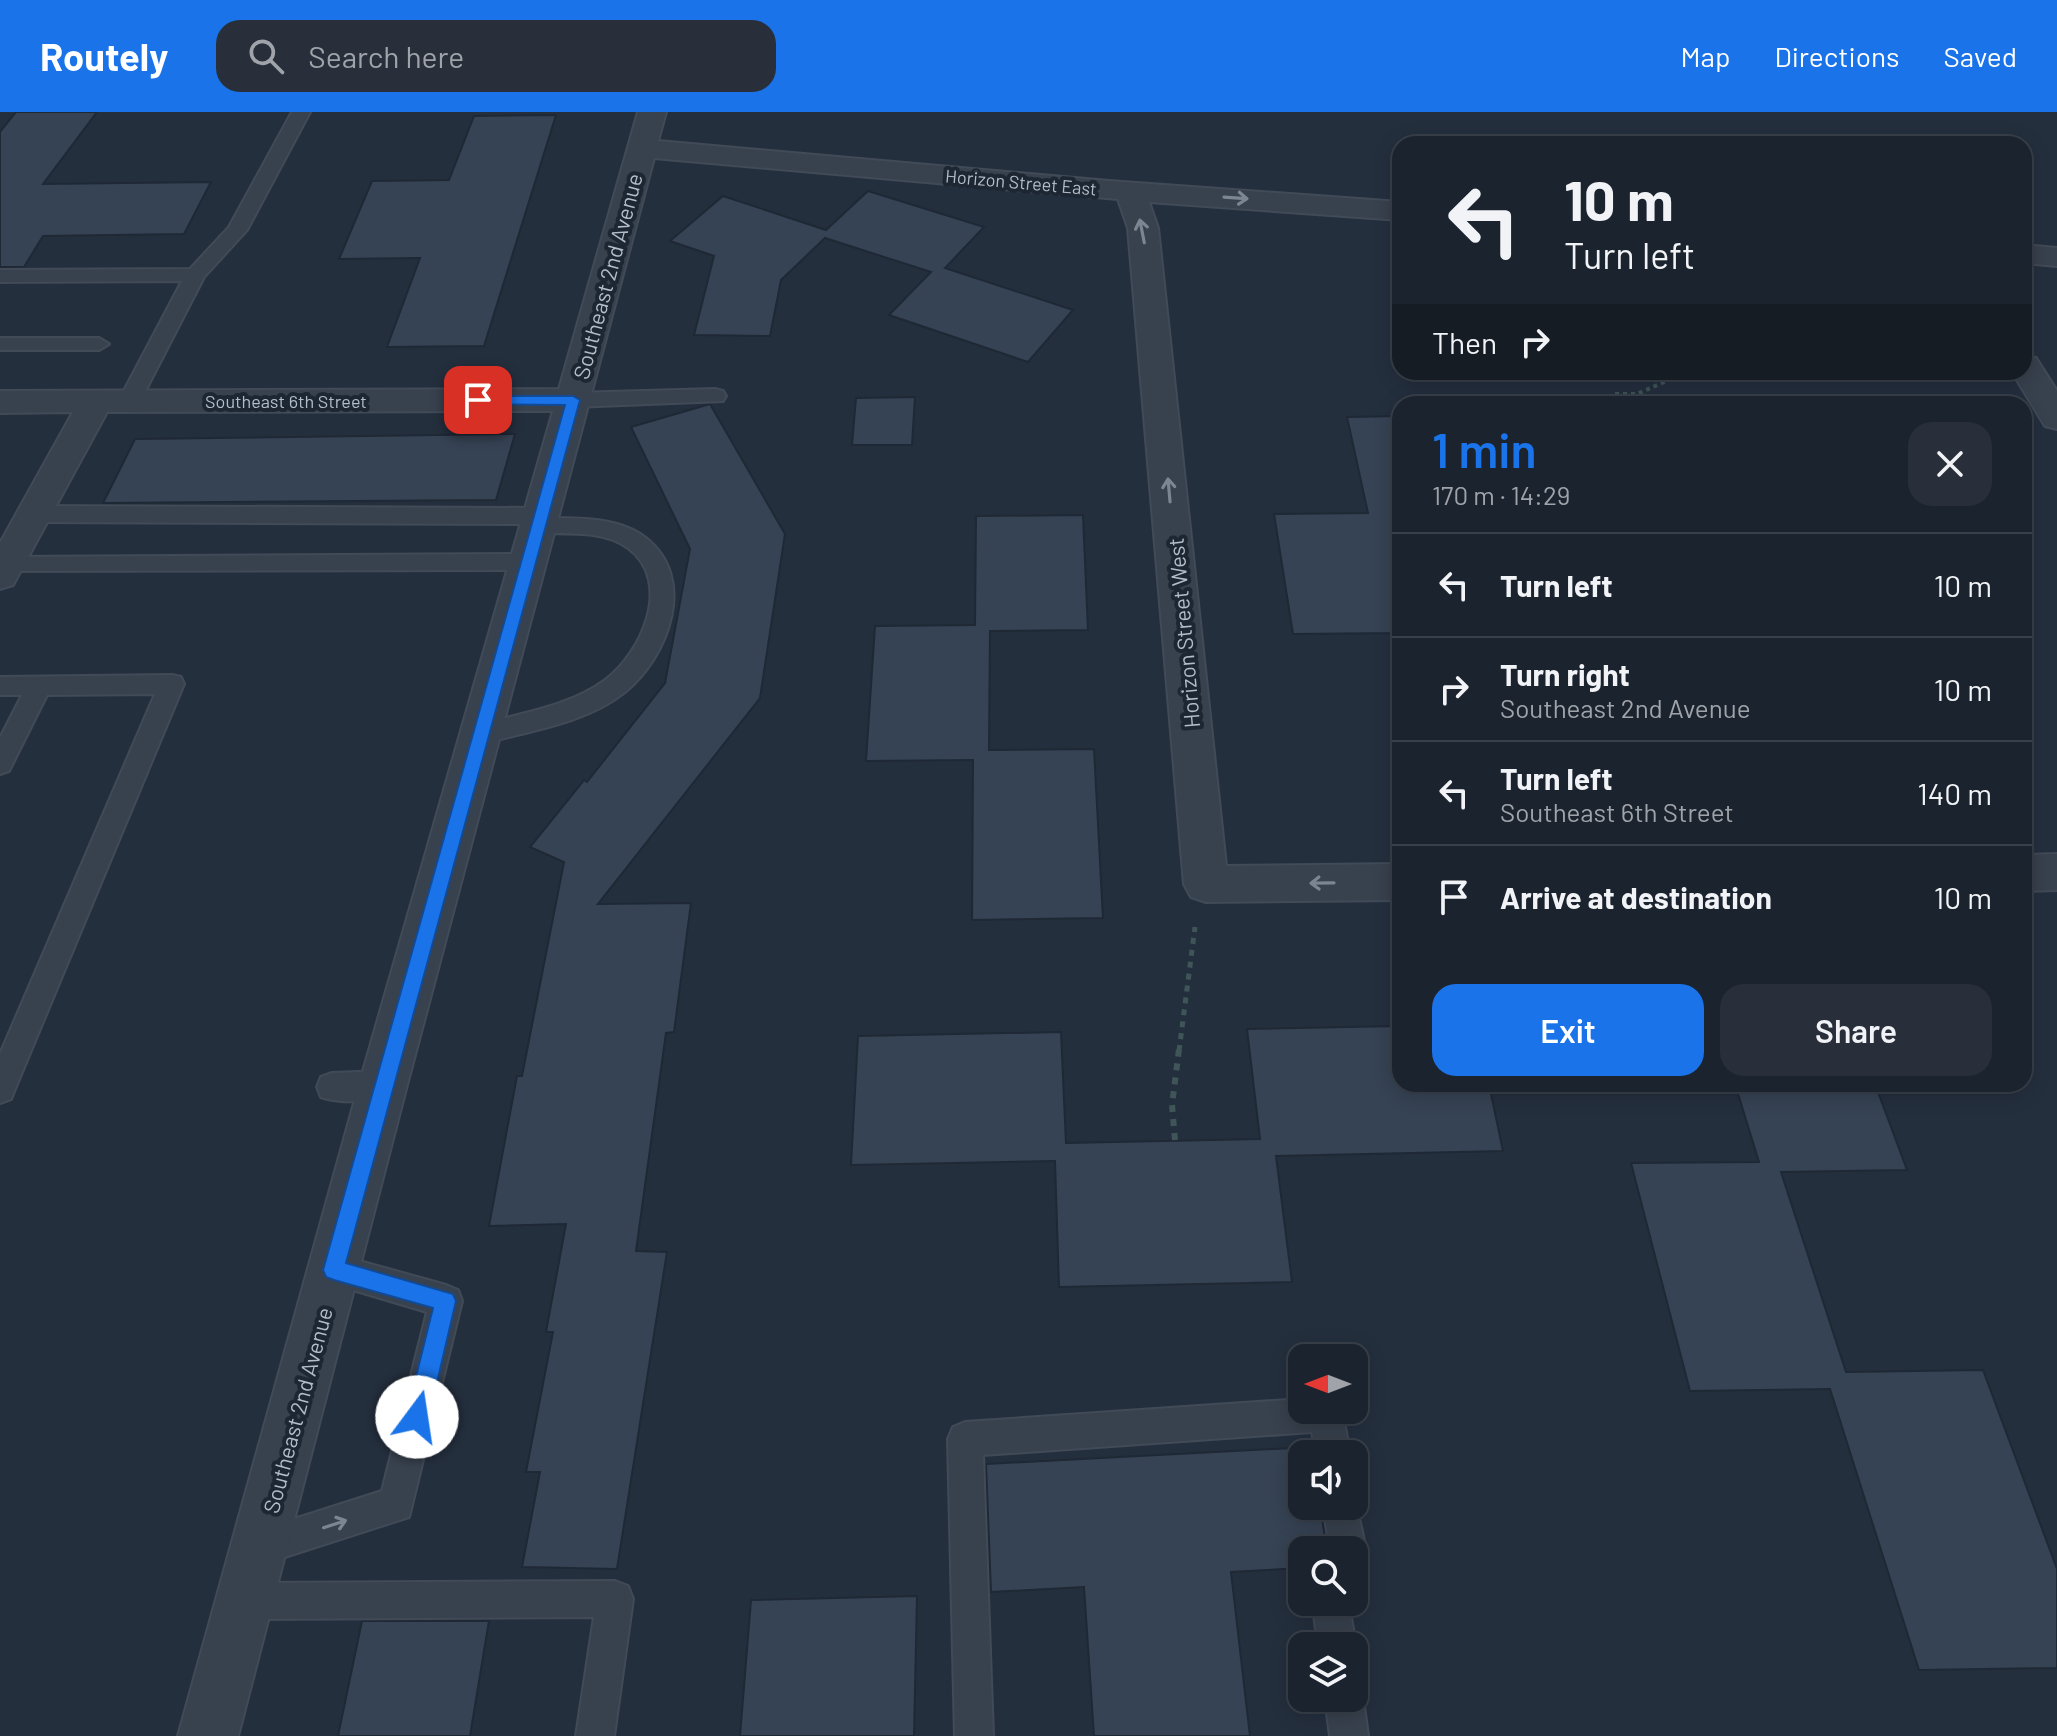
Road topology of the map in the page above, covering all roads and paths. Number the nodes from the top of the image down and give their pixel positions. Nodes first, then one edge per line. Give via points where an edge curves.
1 (301, 112) edge
2 (647, 130) edge
3 (1130, 191) junction
4 (1392, 210) edge
5 (2032, 255) edge
6 (2057, 257) edge
7 (195, 275) junction
8 (0, 276) edge
9 (0, 344) edge
10 (99, 344) dead end
11 (2032, 378) edge
12 (1669, 380) edge
13 (1615, 394) dead end
14 (715, 396) dead end
15 (573, 400) junction
16 (0, 402) edge
17 (112, 402) junction
18 (2057, 418) edge
19 (33, 514) junction
20 (537, 534) junction
21 (3, 570) edge
22 (0, 686) edge
23 (39, 686) junction
24 (482, 734) junction
25 (0, 764) edge
26 (2057, 872) edge
27 (2032, 873) edge
28 (1392, 882) edge
29 (1191, 944) dead end
30 (383, 1085) junction
31 (332, 1087) dead end
32 (0, 1089) edge
33 (1175, 1140) dead end
34 (334, 1270) junction
35 (1331, 1440) edge
36 (260, 1547) junction
37 (246, 1601) junction
38 (1346, 1712) edge
39 (208, 1736) edge
40 (595, 1736) edge
41 (974, 1736) edge
42 (1349, 1736) edge

1 - 7 lane via 237,230
2 - 3 street, Horizon Street East
2 - 15 street, Southeast 2nd Avenue
3 -> 4 street, Horizon Street East
28 -> 3 street, Horizon Street West via 1206,884 1143,228
5 - 6 street
7 - 8 lane
7 - 17 lane
9 - 10 lane
11 - 18 street
12 - 13 path via 1637,394
14 - 15 lane
15 - 17 street, Southeast 6th Street
15 - 20 street, Southeast 2nd Avenue
16 - 17 street, Southeast 6th Street
17 - 19 street
19 - 20 lane
19 - 21 street
20 - 21 lane
20 - 24 street, Southeast 2nd Avenue
20 - 24 lane via 613,532 649,555 663,585 658,627 617,685 553,714
22 - 23 lane
23 - 25 lane
23 - 32 lane via 172,684
24 - 30 street, Southeast 2nd Avenue
26 - 27 street
29 - 33 path via 1172,1105
30 - 31 lane
30 - 34 street, Southeast 2nd Avenue
34 - 36 street, Southeast 2nd Avenue
36 -> 34 lane via 396,1504 446,1301
35 - 41 lane via 1327,1414 965,1439
36 - 37 street, Southeast 2nd Avenue
37 - 39 street, Southeast 2nd Avenue
37 - 40 lane via 615,1599
38 - 42 lane

